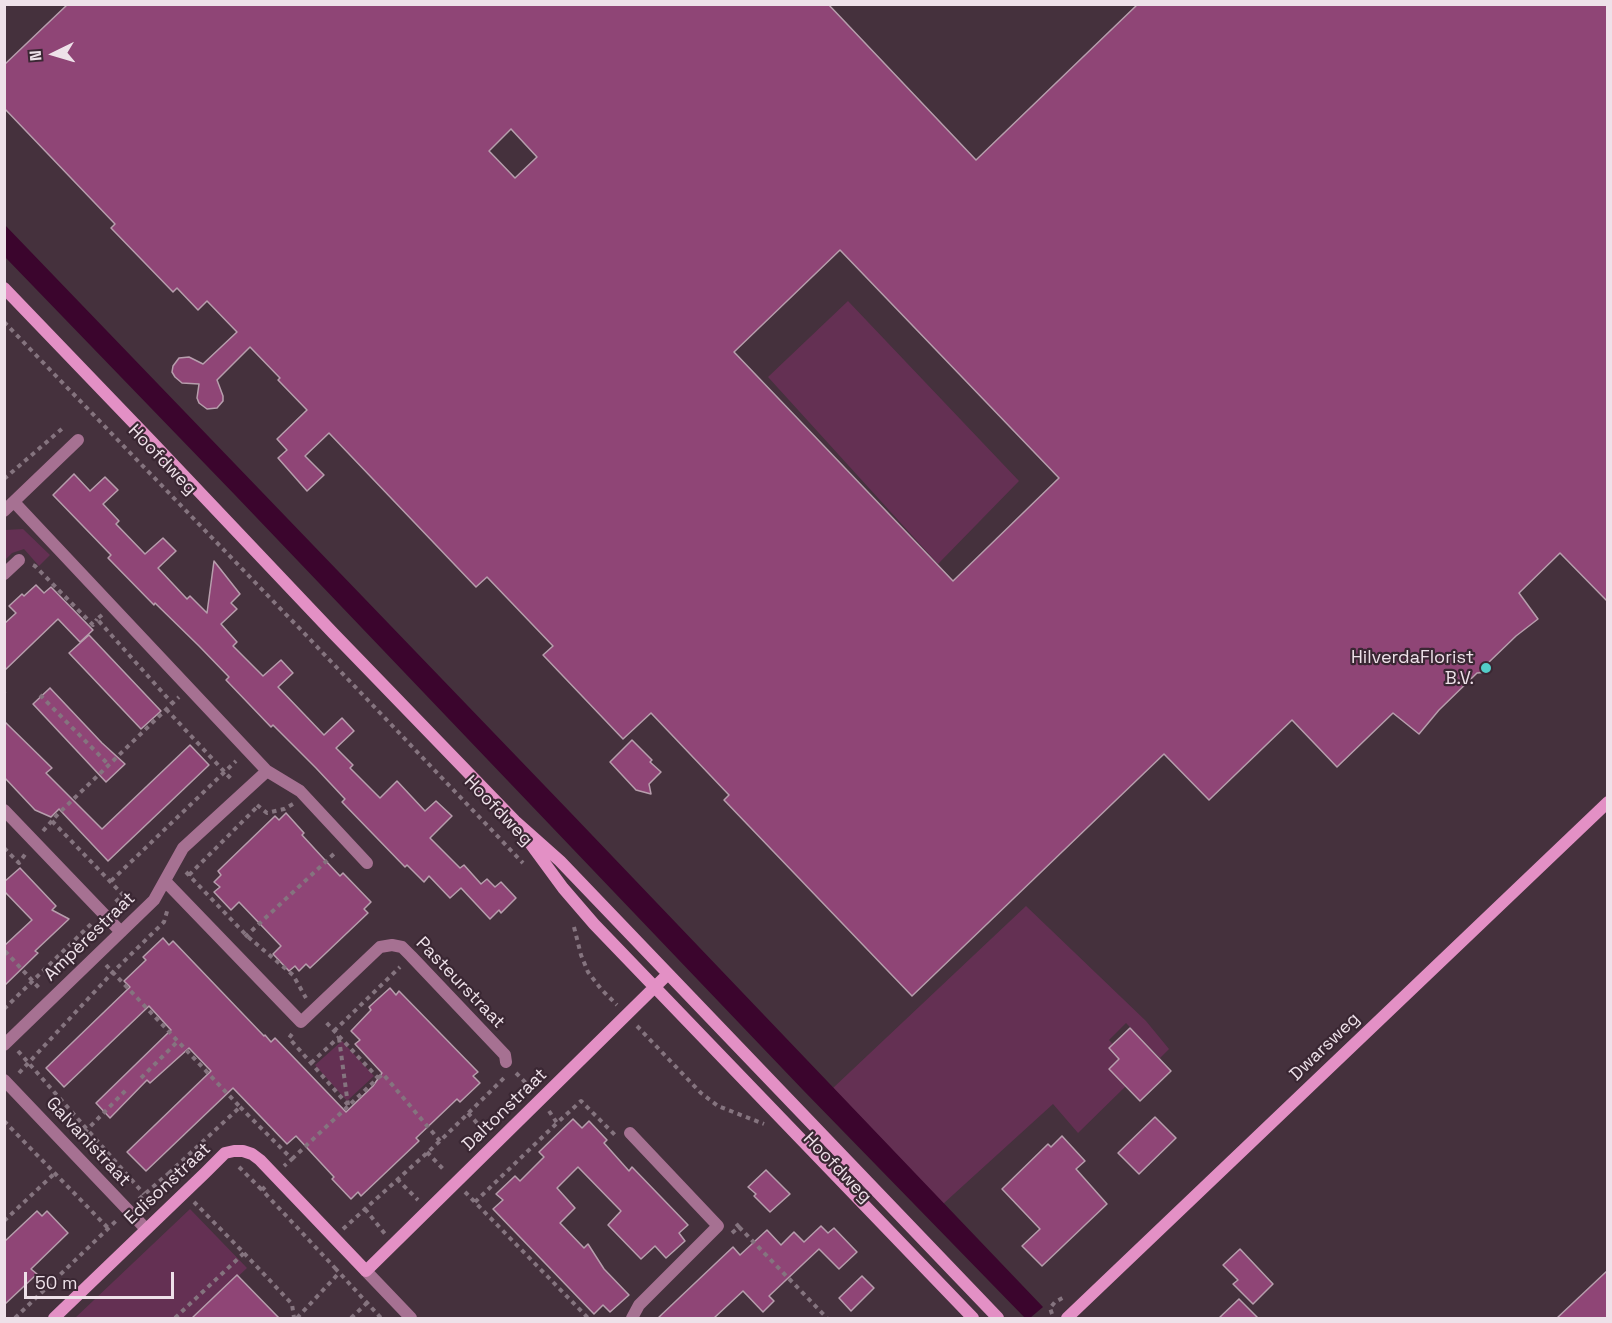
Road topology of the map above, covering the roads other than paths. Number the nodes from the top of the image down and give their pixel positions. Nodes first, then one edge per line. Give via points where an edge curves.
1 (4, 288) edge
2 (78, 440) dead end
3 (9, 507) edge
4 (19, 560) road end
5 (4, 573) edge
6 (267, 771) junction
7 (1608, 801) edge
8 (4, 810) edge
9 (515, 820) junction
10 (367, 863) dead end
11 (169, 885) junction
12 (121, 932) junction
13 (669, 974) junction
14 (656, 987) junction
15 (7, 1042) edge
16 (510, 1066) road end
17 (7, 1082) edge
18 (630, 1133) road end
19 (146, 1229) junction
20 (366, 1271) junction
21 (54, 1318) edge
22 (411, 1318) edge
23 (632, 1318) edge
24 (973, 1318) edge
25 (998, 1318) edge
26 (1067, 1318) edge

1 - 9 main road, Hoofdweg
2 - 3 street
3 - 6 street via 111,606
4 - 5 street
6 - 10 street via 300,791
6 - 11 street, Ampèrestraat via 183,848
7 - 26 main road, Dwarsweg
8 - 12 street
9 - 13 main road, Hoofdweg
9 - 14 main road, Hoofdweg via 576,903
11 - 12 street, Ampèrestraat
11 - 16 street, Pasteurstraat via 301,1022 380,947 402,947 505,1055
12 - 15 street, Ampèrestraat
13 - 14 main road, Daltonstraat
13 - 25 main road, Hoofdweg
14 - 20 main road, Daltonstraat
14 - 24 main road, Hoofdweg
17 - 19 street, Galvanistraat
18 - 23 street via 718,1226 639,1305
19 - 20 main road, Edisonstraat via 225,1153 243,1151 260,1160
19 - 21 main road, Edisonstraat
20 - 22 street, Edisonstraat

